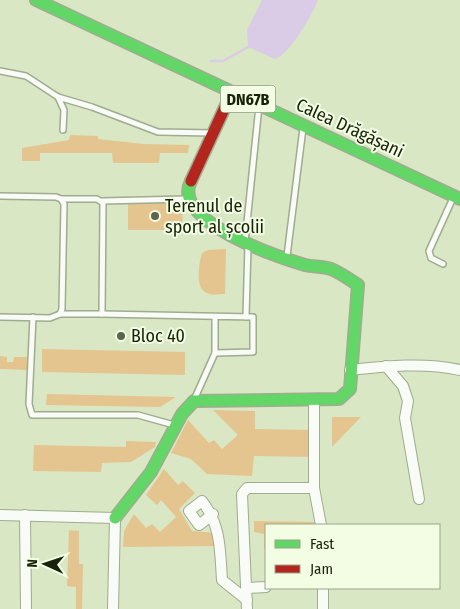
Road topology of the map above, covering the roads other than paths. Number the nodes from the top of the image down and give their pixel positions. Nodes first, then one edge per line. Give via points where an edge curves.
1 (36, 0) edge
2 (0, 71) edge
3 (232, 92) junction
4 (58, 97) junction
5 (259, 104) junction
6 (304, 126) junction
7 (63, 130) dead end
8 (214, 133) junction
9 (0, 196) edge
10 (457, 198) edge
11 (61, 199) junction
12 (189, 199) junction
13 (102, 201) junction
14 (246, 243) junction
15 (287, 258) junction
16 (444, 264) dead end
17 (60, 314) junction
18 (102, 314) junction
19 (0, 317) edge
20 (33, 317) junction
21 (246, 317) junction
22 (215, 318) junction
23 (215, 353) junction
24 (386, 366) junction
25 (350, 370) junction
26 (460, 370) edge
27 (314, 399) junction
28 (194, 400) junction
29 (177, 426) junction
30 (314, 488) junction
31 (419, 499) dead end
32 (212, 514) dead end
33 (0, 515) edge
34 (25, 515) junction
35 (115, 518) junction
36 (321, 524) edge
37 (265, 587) edge
38 (247, 588) junction
39 (323, 589) edge
40 (247, 605) edge
41 (26, 609) edge
42 (113, 609) edge
43 (323, 609) edge

1 - 3 street, Calea Drăgășani / DN67B
2 - 4 lane via 26,76
3 - 5 street, Calea Drăgășani / DN67B
3 - 8 street
4 - 7 lane via 64,110
4 - 8 lane via 158,132
5 - 6 street, Calea Drăgășani / DN67B
5 - 14 lane
6 - 10 street, Calea Drăgășani / DN67B
6 - 15 lane
8 - 12 street via 188,187
9 - 11 lane
10 - 16 lane via 429,251 431,258
11 - 13 lane
11 - 17 lane via 64,204
12 - 13 lane
12 - 14 street via 200,215
13 - 18 lane
14 - 15 street
14 - 21 lane
15 - 25 street via 331,269 358,285
17 - 18 lane
17 - 20 lane via 50,318
18 - 22 lane
19 - 20 lane
20 - 29 lane via 29,404 32,415 138,415
21 - 22 lane
21 - 23 lane via 253,317 253,352
22 - 23 lane
23 - 28 lane
24 - 25 street
24 - 26 street via 445,366
24 - 31 street via 403,386 408,401 405,418
25 - 27 street via 350,389 345,396
27 - 28 street
27 - 30 street
28 - 29 street
29 - 35 street via 151,472
30 - 36 street
30 - 38 street via 244,490
32 - 40 street via 219,534 222,580
33 - 34 street
34 - 35 street
34 - 41 street
35 - 42 street
37 - 38 street
38 - 40 street
39 - 43 street

